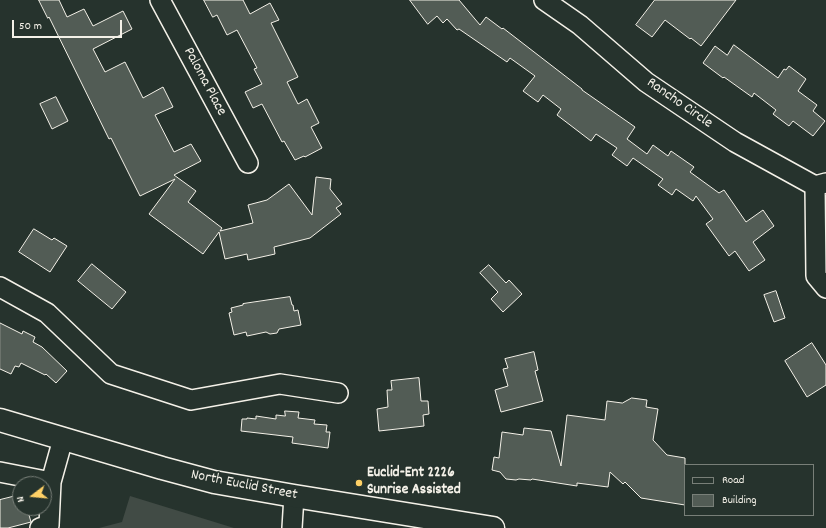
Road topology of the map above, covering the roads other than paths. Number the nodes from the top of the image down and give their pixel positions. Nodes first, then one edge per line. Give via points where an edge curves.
1 (160, 0) edge
2 (544, 0) edge
3 (248, 163) dead end
4 (821, 185) edge
5 (0, 287) edge
6 (826, 288) edge
7 (338, 393) dead end
8 (0, 420) edge
9 (63, 439) junction
10 (0, 472) edge
11 (20, 476) edge
12 (52, 478) edge
13 (294, 496) junction
14 (49, 516) edge
15 (40, 528) edge
16 (292, 528) edge
17 (493, 528) edge

1 - 3 street, Paloma Place
2 - 4 street, Rancho Circle via 580,25 646,82 735,142
4 - 6 street via 816,276
5 - 7 street via 47,313 111,374 191,400 280,384
8 - 9 main road, North Euclid Street
9 - 12 street
9 - 13 main road, North Euclid Street via 214,482
10 - 11 street
13 - 16 street
13 - 17 main road, North Euclid Street
14 - 15 street via 49,526

